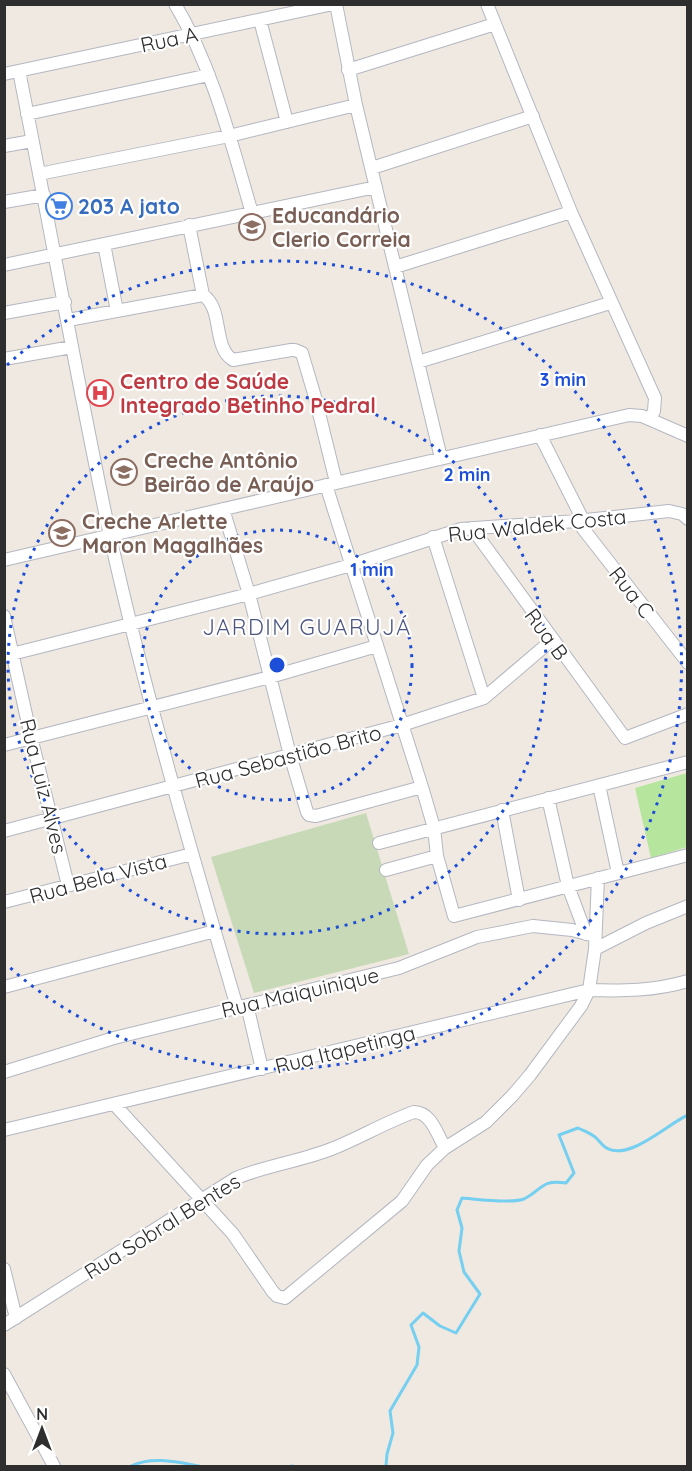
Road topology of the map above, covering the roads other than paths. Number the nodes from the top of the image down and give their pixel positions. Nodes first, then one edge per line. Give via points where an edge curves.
1 (175, 4) edge
2 (334, 4) edge
3 (487, 4) edge
4 (260, 20) junction
5 (495, 24) junction
6 (192, 33) junction
7 (348, 70) junction
8 (18, 71) junction
9 (4, 74) edge
10 (208, 75) junction
11 (356, 105) junction
12 (27, 114) junction
13 (532, 116) junction
14 (287, 122) junction
15 (229, 136) junction
16 (32, 141) junction
17 (4, 146) edge
18 (372, 168) junction
19 (39, 174) junction
20 (376, 188) junction
21 (44, 195) junction
22 (4, 202) edge
23 (571, 212) junction
24 (252, 213) junction
25 (189, 225) junction
26 (104, 244) junction
27 (55, 254) junction
28 (4, 265) edge
29 (395, 267) junction
30 (203, 295) junction
31 (65, 302) junction
32 (610, 303) junction
33 (117, 311) junction
34 (4, 314) edge
35 (68, 320) junction
36 (72, 347) junction
37 (4, 358) edge
38 (418, 362) junction
39 (650, 419) junction
40 (540, 435) junction
41 (687, 436) edge
42 (441, 458) junction
43 (331, 483) junction
44 (223, 509) junction
45 (687, 519) edge
46 (580, 521) junction
47 (472, 528) junction
48 (110, 535) junction
49 (433, 537) junction
50 (4, 560) edge
51 (351, 565) junction
52 (249, 594) junction
53 (4, 616) edge
54 (131, 624) junction
55 (552, 640) junction
56 (377, 646) junction
57 (9, 655) edge
58 (687, 663) edge
59 (270, 677) junction
60 (484, 698) junction
61 (153, 706) junction
62 (687, 714) edge
63 (402, 724) junction
64 (31, 737) junction
65 (4, 745) edge
66 (290, 755) junction
67 (687, 762) edge
68 (599, 785) junction
69 (174, 787) junction
70 (422, 787) junction
71 (548, 798) junction
72 (502, 810) junction
73 (52, 819) junction
74 (434, 828) junction
75 (4, 831) edge
76 (379, 843) dead end
77 (192, 854) junction
78 (687, 855) edge
79 (437, 856) junction
80 (386, 870) dead end
81 (618, 873) junction
82 (598, 878) junction
83 (68, 885) junction
84 (568, 886) junction
85 (519, 900) junction
86 (4, 902) edge
87 (687, 906) edge
88 (215, 931) junction
89 (592, 940) junction
90 (687, 981) edge
91 (4, 987) edge
92 (588, 990) junction
93 (242, 1006) junction
94 (262, 1069) junction
95 (4, 1072) edge
96 (115, 1105) junction
97 (4, 1130) edge
98 (445, 1148) junction
99 (200, 1200) junction
100 (4, 1269) edge
101 (16, 1318) junction
102 (4, 1325) edge
103 (4, 1374) edge
104 (8, 1390) edge
105 (54, 1467) edge

1 - 6 street
2 - 4 street, Rua A
2 - 7 street
3 - 5 street
4 - 6 street, Rua A
4 - 14 street
5 - 7 street
5 - 13 street
6 - 8 street, Rua A
6 - 10 street
7 - 11 street
8 - 9 street, Rua A
8 - 12 street
10 - 12 street
10 - 15 street
11 - 14 street
11 - 18 street
12 - 16 street
13 - 18 street
13 - 23 street
14 - 15 street
15 - 19 street
15 - 24 street
16 - 17 street
16 - 19 street
18 - 20 street
19 - 21 street
20 - 24 street
20 - 29 street
21 - 22 street
21 - 27 street
23 - 29 street
23 - 32 street
24 - 25 street
25 - 26 street
25 - 30 street
26 - 27 street
26 - 33 street
27 - 28 street
27 - 31 street
29 - 38 street
30 - 33 street
30 - 43 street via 212,303 226,353 233,360 291,350 302,353 315,397
31 - 34 street
31 - 35 street
32 - 38 street
32 - 39 street via 655,398
33 - 35 street
35 - 36 street
36 - 37 street
36 - 48 street
38 - 42 street
39 - 40 street via 629,415
39 - 41 street
40 - 42 street
40 - 46 street, Rua C
42 - 43 street
43 - 44 street
43 - 51 street
44 - 48 street
44 - 52 street
45 - 46 street, Rua Waldek Costa via 669,511
46 - 47 street, Rua Waldek Costa
46 - 58 street, Rua C
47 - 49 street, Rua Waldek Costa
47 - 55 street, Rua B
48 - 50 street
48 - 54 street
49 - 51 street, Rua Waldek Costa
49 - 60 street
51 - 52 street, Rua Waldek Costa
51 - 56 street
52 - 54 street, Rua Waldek Costa
52 - 59 street
53 - 57 street, Rua Luiz Alves
54 - 57 street, Rua Waldek Costa
54 - 61 street
55 - 60 street, Rua Sebastião Brito
55 - 62 street, Rua B via 625,738
56 - 59 street
56 - 63 street
57 - 64 street, Rua Luiz Alves
59 - 61 street
59 - 66 street
60 - 63 street, Rua Sebastião Brito
61 - 64 street
61 - 69 street
63 - 66 street, Rua Sebastião Brito
63 - 70 street
64 - 65 street
64 - 73 street, Rua Luiz Alves
66 - 69 street, Rua Sebastião Brito
66 - 70 street via 307,812 313,816
67 - 68 street
68 - 71 street
68 - 81 street
69 - 73 street, Rua Sebastião Brito
69 - 77 street
70 - 74 street
71 - 72 street
71 - 84 street
72 - 74 street
72 - 85 street
73 - 75 street, Rua Sebastião Brito
73 - 83 street, Rua Luiz Alves
74 - 76 street
74 - 79 street
77 - 83 street, Rua Bela Vista
77 - 88 street
78 - 81 street
79 - 80 street
79 - 85 street via 454,916
81 - 82 street
82 - 84 street
82 - 89 street
83 - 86 street, Rua Bela Vista
84 - 85 street
84 - 89 street
87 - 89 street
88 - 91 street
88 - 93 street
89 - 92 street
89 - 93 street, Rua Maiquinique via 551,927 516,928 477,937 399,968
90 - 92 street, Rua Itapetinga via 634,991
92 - 94 street, Rua Itapetinga
92 - 98 street via 581,1006 512,1096 486,1122
93 - 94 street
93 - 95 street, Rua Maiquinique via 114,1038
94 - 96 street, Rua Itapetinga
96 - 97 street, Rua Itapetinga
96 - 99 street
98 - 99 street, Rua Sobral Bentes via 424,1113 414,1112 334,1148 236,1178
98 - 99 street via 427,1165 402,1201 285,1298 277,1296 232,1234
99 - 101 street, Rua Sobral Bentes
100 - 101 street
101 - 102 street, Rua Sobral Bentes
103 - 104 street
104 - 105 street

